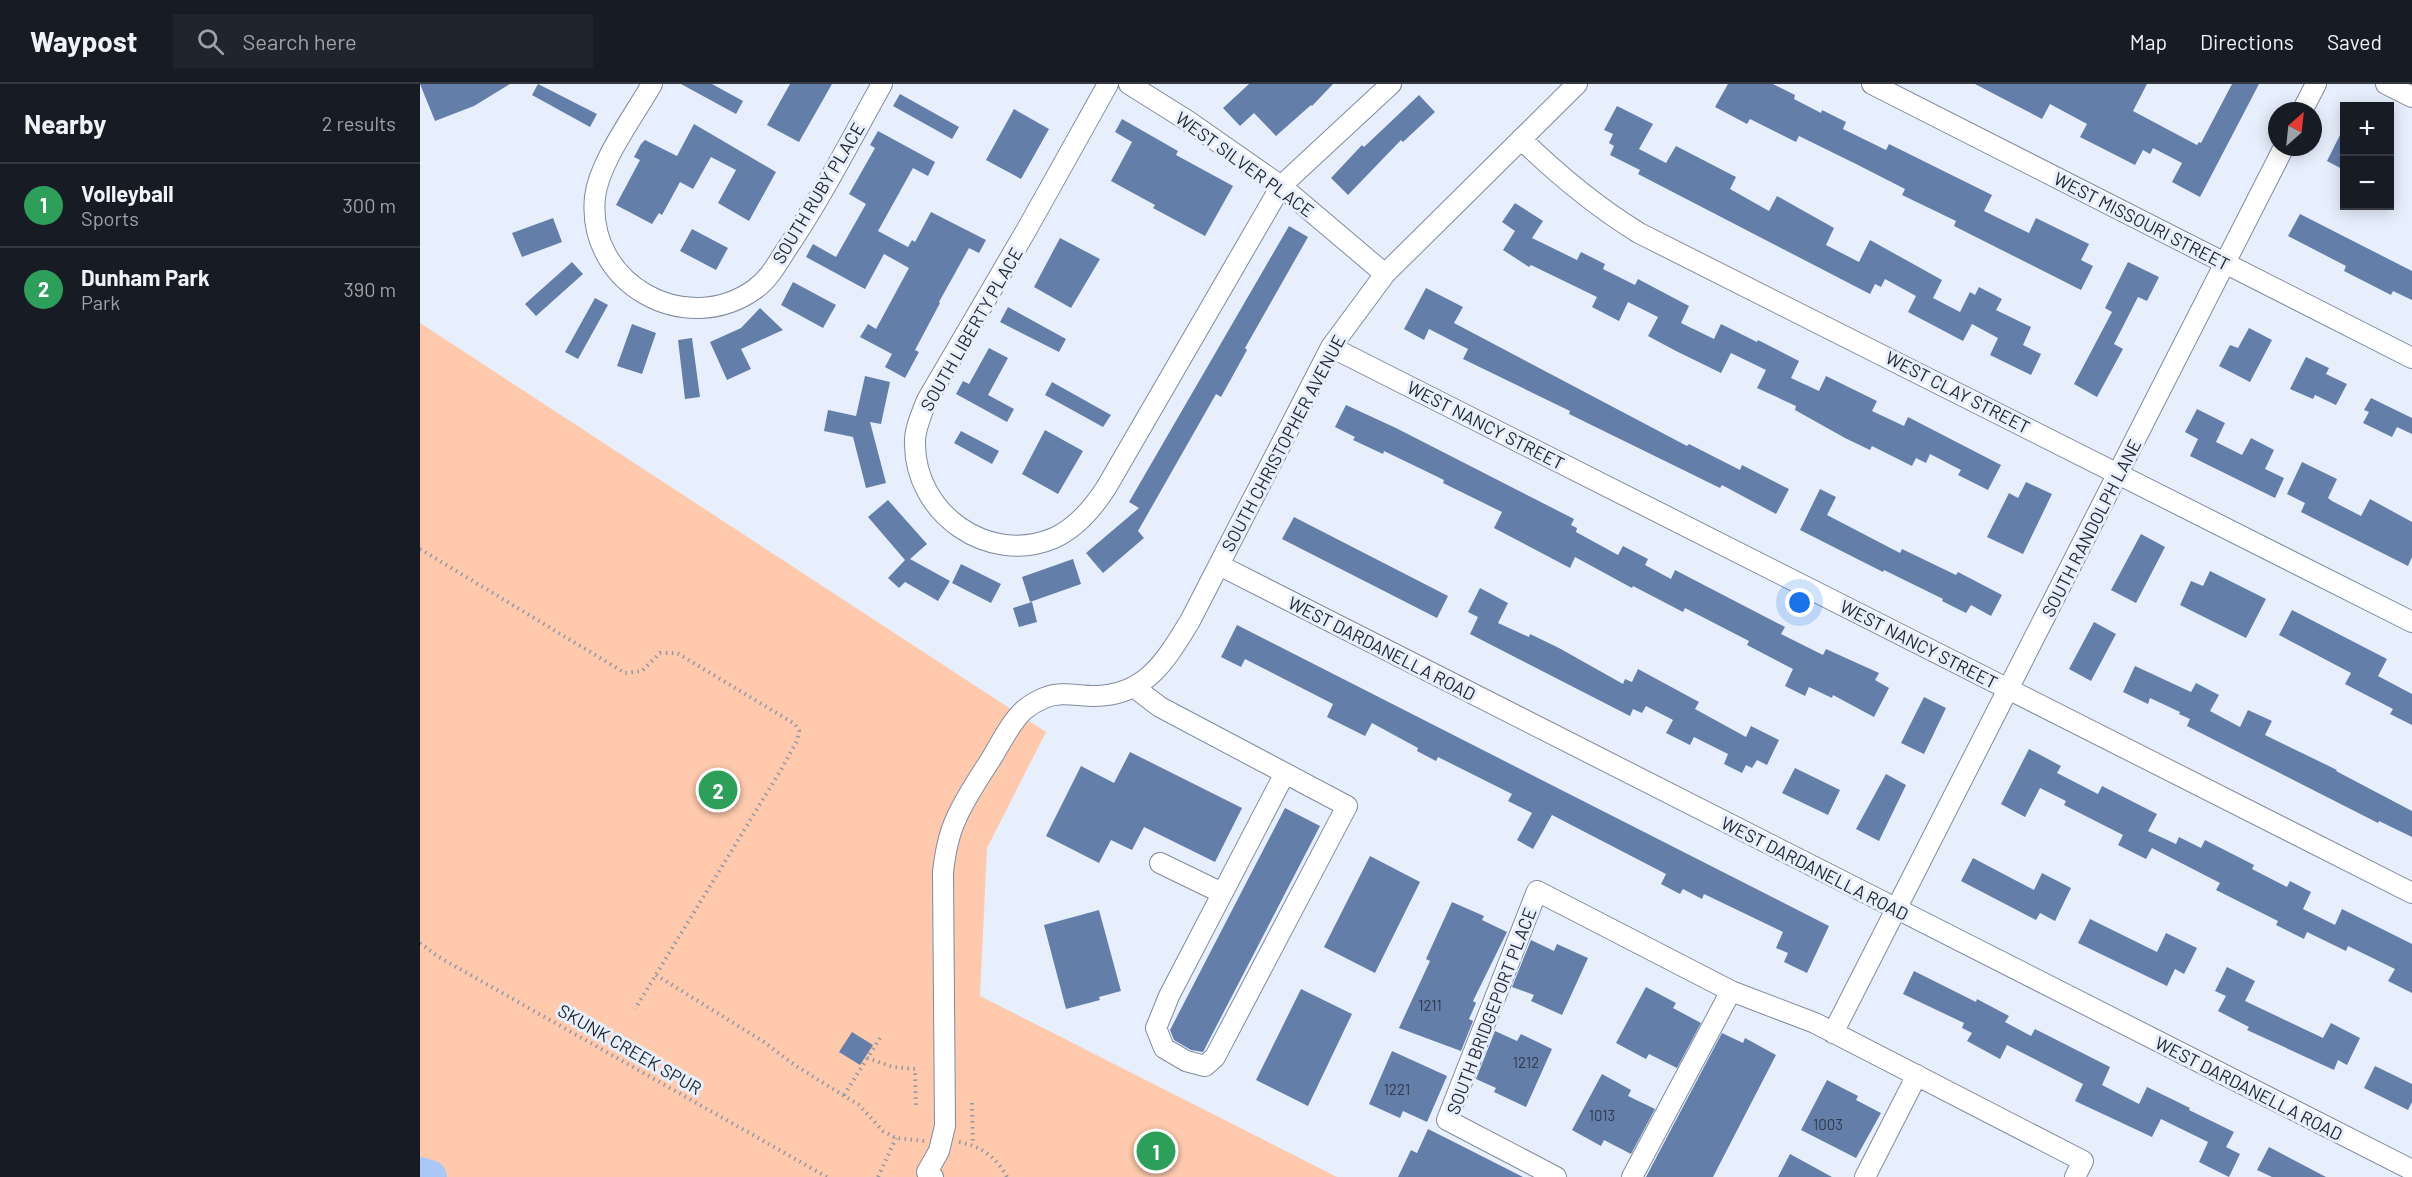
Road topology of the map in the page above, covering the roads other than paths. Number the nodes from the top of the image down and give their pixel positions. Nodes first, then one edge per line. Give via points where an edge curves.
1 (652, 84) edge
2 (882, 84) edge
3 (1108, 84) edge
4 (1129, 84) edge
5 (1391, 84) edge
6 (1577, 84) edge
7 (1872, 84) edge
8 (2316, 84) edge
9 (2386, 84) edge
10 (2412, 97) edge
11 (2307, 102) edge
12 (1521, 139) junction
13 (2279, 156) edge
14 (1281, 186) junction
15 (2225, 263) junction
16 (1385, 274) junction
17 (1331, 346) junction
18 (2412, 358) edge
19 (2119, 473) junction
20 (1219, 565) junction
21 (2412, 622) edge
22 (1135, 688) junction
23 (2009, 690) junction
24 (1285, 773) junction
25 (1160, 863) dead end
26 (1222, 893) junction
27 (2412, 893) edge
28 (1897, 909) junction
29 (1731, 991) junction
30 (1833, 1033) junction
31 (1917, 1075) junction
32 (2412, 1170) edge
33 (933, 1177) edge
34 (1556, 1177) edge
35 (1632, 1177) edge
36 (1865, 1177) edge
37 (2075, 1177) edge

1 - 2 street, SOUTH RUBY PLACE via 606,165 596,196 595,216 604,251 621,277 643,294 669,305 706,308 756,289 768,278 800,230
3 - 14 street, SOUTH LIBERTY PLACE via 921,416 914,442 922,481 943,516 961,530 1002,544 1023,545 1053,538 1080,520 1106,488
4 - 14 street, WEST SILVER PLACE
5 - 14 street, SOUTH LIBERTY PLACE
6 - 12 street, SOUTH CHRISTOPHER AVENUE
7 - 15 street, WEST MISSOURI STREET
8 - 11 street
9 - 10 street
12 - 16 street, SOUTH CHRISTOPHER AVENUE
12 - 19 street, WEST CLAY STREET via 1579,192 1639,233
13 - 15 street, SOUTH RANDOLPH LANE
14 - 16 street, WEST SILVER PLACE
15 - 18 street, WEST MISSOURI STREET
15 - 19 street, SOUTH RANDOLPH LANE
16 - 17 street, SOUTH CHRISTOPHER AVENUE
17 - 20 street, SOUTH CHRISTOPHER AVENUE
17 - 23 street, WEST NANCY STREET
19 - 21 street, WEST CLAY STREET
19 - 23 street, SOUTH RANDOLPH LANE
20 - 22 street, SOUTH CHRISTOPHER AVENUE via 1169,655
20 - 28 street, WEST DARDANELLA ROAD
22 - 24 street via 1160,708
22 - 33 street via 1116,694 1046,697 1024,710 956,819 943,872 945,1126 939,1151 927,1172
23 - 27 street, WEST NANCY STREET
23 - 28 street, SOUTH RANDOLPH LANE
24 - 26 street
24 - 26 street via 1347,806 1215,1057 1204,1065 1186,1061 1164,1048 1156,1028
25 - 26 street
28 - 30 street
28 - 32 street, WEST DARDANELLA ROAD
29 - 30 street, SOUTH BRIDGEPORT PLACE
29 - 34 street, SOUTH BRIDGEPORT PLACE via 1537,891 1447,1120
29 - 35 street
30 - 31 street, SOUTH BRIDGEPORT PLACE
31 - 36 street
31 - 37 street, SOUTH BRIDGEPORT PLACE via 2083,1161

